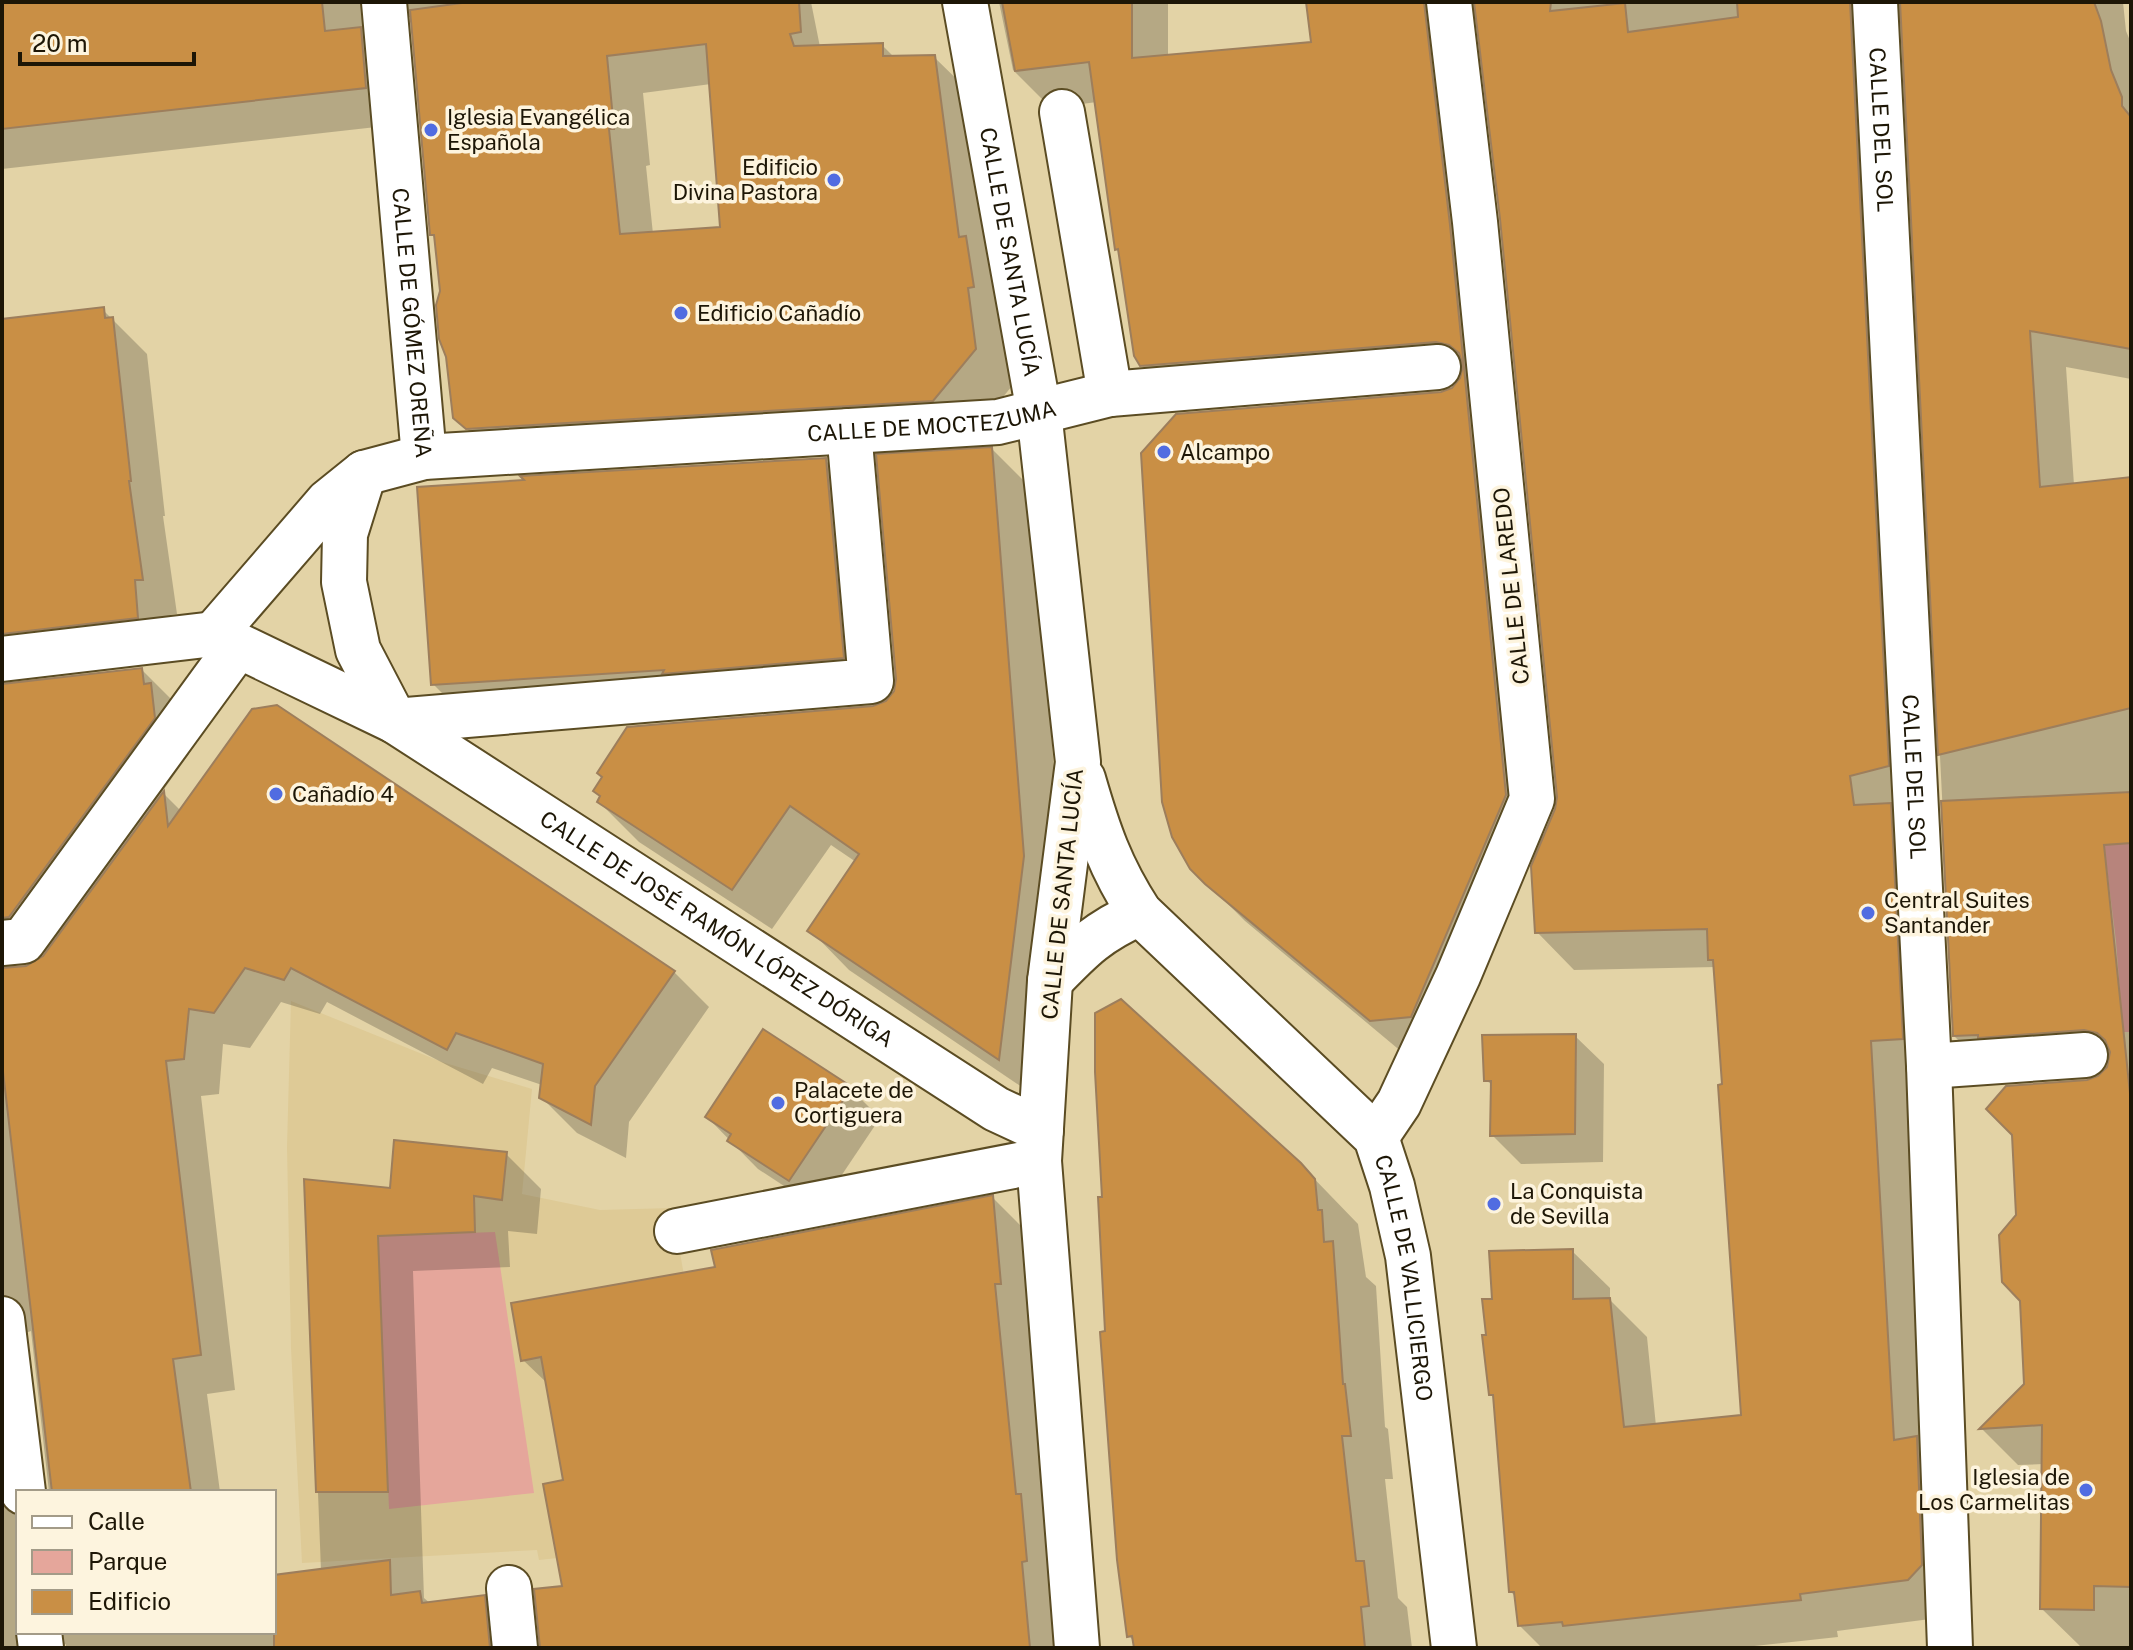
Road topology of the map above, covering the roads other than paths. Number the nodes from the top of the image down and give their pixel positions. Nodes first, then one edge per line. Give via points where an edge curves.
1 (384, 2) edge
2 (965, 2) edge
3 (1449, 2) edge
4 (1875, 2) edge
5 (1062, 112) dead end
6 (1438, 367) dead end
7 (1110, 394) junction
8 (1039, 412) junction
9 (849, 431) junction
10 (424, 457) junction
11 (364, 473) junction
12 (226, 640) junction
13 (2, 659) edge
14 (395, 721) junction
15 (1078, 762) junction
16 (1140, 913) junction
17 (2, 943) edge
18 (1050, 981) junction
19 (2085, 1055) dead end
20 (1929, 1066) junction
21 (1376, 1137) junction
22 (1040, 1146) junction
23 (677, 1231) dead end
24 (2, 1319) edge
25 (23, 1490) edge
26 (509, 1588) dead end
27 (515, 1648) edge
28 (1077, 1648) edge
29 (1454, 1648) edge
30 (1950, 1648) edge

1 - 10 street, CALLE DE GÓMEZ OREÑA
2 - 8 street, CALLE DE SANTA LUCÍA
3 - 21 street, CALLE DE LAREDO via 1532,799 1458,976 1399,1103
4 - 20 street, CALLE DEL SOL
5 - 7 street
6 - 7 street, CALLE DE MOCTEZUMA
7 - 8 street, CALLE DE MOCTEZUMA
8 - 9 street, CALLE DE MOCTEZUMA via 998,422
8 - 15 street, CALLE DE SANTA LUCÍA
9 - 10 street, CALLE DE MOCTEZUMA
9 - 14 street via 871,681
10 - 11 street, CALLE DE GÓMEZ OREÑA
11 - 12 street, CALLE DE GÓMEZ OREÑA via 328,502
11 - 14 street, CALLE DE JOSÉ RAMÓN LÓPEZ DÓRIGA via 345,534 344,582 358,650
12 - 13 street
12 - 14 street, CALLE DE JOSÉ RAMÓN LÓPEZ DÓRIGA
12 - 17 street, CALLE DE GÓMEZ OREÑA via 23,941
14 - 22 street, CALLE DE JOSÉ RAMÓN LÓPEZ DÓRIGA via 996,1109
15 - 16 street, CALLE DE VALLICIERGO via 1102,843
15 - 18 street, CALLE DE SANTA LUCÍA
16 - 18 street via 1089,940
16 - 21 street, CALLE DE VALLICIERGO
18 - 22 street, CALLE DE SANTA LUCÍA
19 - 20 street
20 - 30 street, CALLE DEL SOL
21 - 29 street, CALLE DE VALLICIERGO via 1408,1256
22 - 23 street
22 - 28 street, CALLE DE SANTA LUCÍA
24 - 25 street
26 - 27 street

